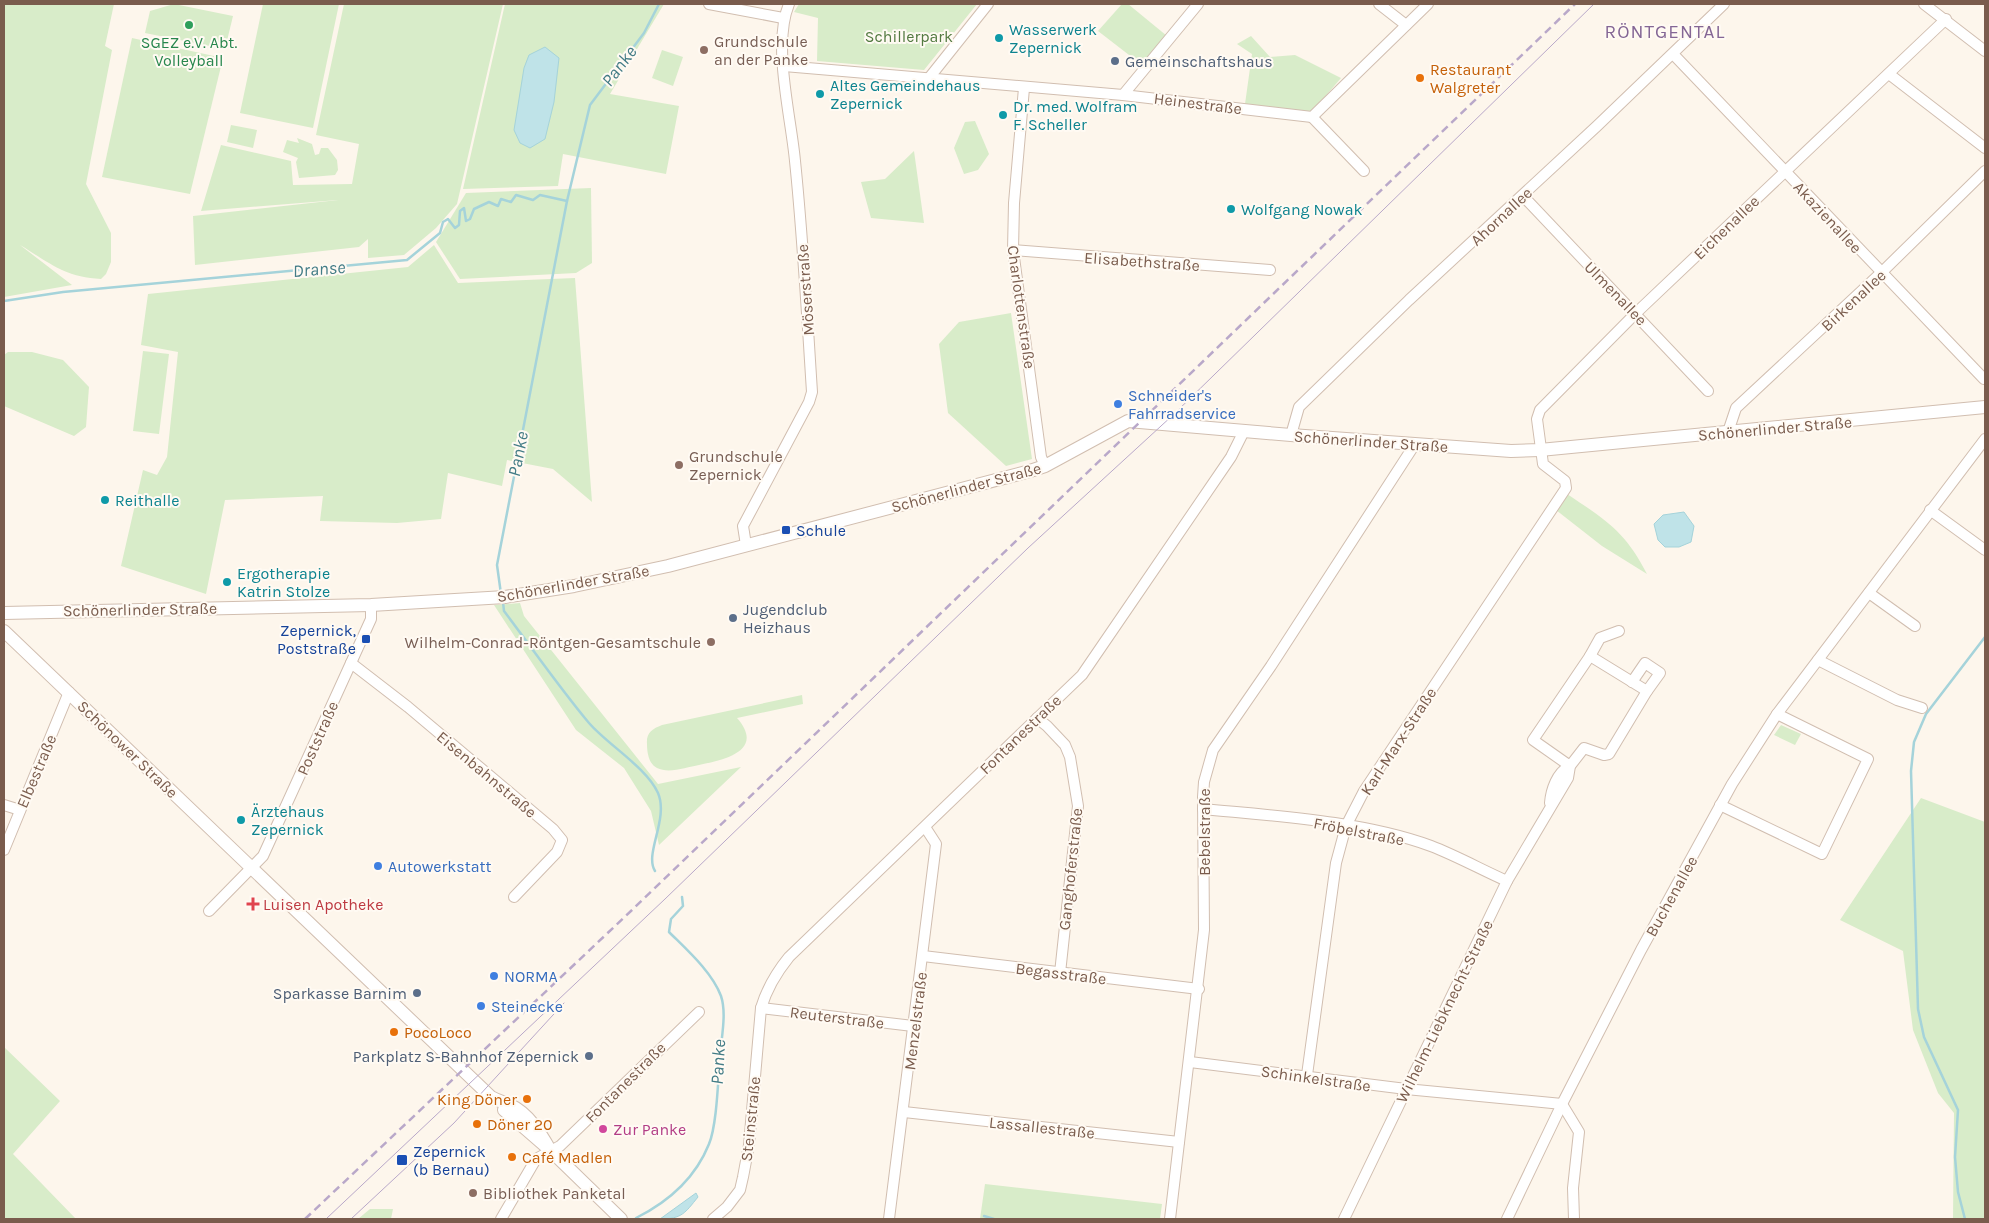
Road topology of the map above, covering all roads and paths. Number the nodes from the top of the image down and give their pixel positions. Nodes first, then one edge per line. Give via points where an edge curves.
1 (709, 4) edge
2 (789, 4) edge
3 (988, 4) edge
4 (1198, 4) edge
5 (1379, 4) edge
6 (1428, 4) edge
7 (1724, 4) edge
8 (1924, 4) edge
9 (783, 18) junction
10 (1946, 19) junction
11 (1406, 25) junction
12 (1985, 51) edge
13 (1673, 54) junction
14 (784, 66) junction
15 (1890, 74) junction
16 (929, 78) junction
17 (1024, 88) junction
18 (1124, 95) junction
19 (1312, 117) junction
20 (1985, 148) edge
21 (1364, 171) dead end
22 (1785, 171) junction
23 (1985, 171) edge
24 (1523, 196) junction
25 (1013, 250) junction
26 (1270, 270) dead end
27 (1881, 273) junction
28 (1636, 313) junction
29 (1984, 379) dead end
30 (1708, 392) dead end
31 (1985, 408) edge
32 (1244, 431) junction
33 (1728, 432) junction
34 (1291, 435) junction
35 (1985, 439) edge
36 (1415, 444) junction
37 (1540, 450) junction
38 (1045, 466) junction
39 (1930, 510) junction
40 (746, 546) junction
41 (1985, 550) edge
42 (1869, 592) junction
43 (371, 605) junction
44 (4, 613) edge
45 (1915, 626) dead end
46 (1618, 630) dead end
47 (4, 631) edge
48 (1590, 656) junction
49 (1818, 660) junction
50 (351, 663) junction
51 (1632, 682) junction
52 (1647, 691) junction
53 (69, 692) junction
54 (1922, 708) dead end
55 (1777, 714) junction
56 (1036, 718) junction
57 (1570, 766) junction
58 (4, 805) edge
59 (1720, 805) junction
60 (1203, 809) junction
61 (20, 810) junction
62 (1346, 826) junction
63 (925, 827) junction
64 (4, 850) edge
65 (252, 867) junction
66 (1507, 881) junction
67 (514, 897) dead end
68 (209, 911) dead end
69 (923, 956) junction
70 (1060, 973) junction
71 (1199, 989) junction
72 (761, 1008) junction
73 (699, 1012) dead end
74 (913, 1026) junction
75 (1190, 1062) junction
76 (1307, 1075) junction
77 (1406, 1089) junction
78 (1562, 1104) junction
79 (904, 1112) junction
80 (1180, 1142) junction
81 (550, 1150) junction
82 (501, 1219) edge
83 (621, 1219) edge
84 (713, 1219) edge
85 (889, 1219) edge
86 (1170, 1219) edge
87 (1344, 1219) edge
88 (1507, 1219) edge
89 (1574, 1219) edge

1 - 9 street
2 - 9 street
3 - 16 street
4 - 18 street
5 - 11 street
6 - 11 street
7 - 13 street, Ahornallee
8 - 10 street
9 - 14 street, Möserstraße
10 - 12 street
10 - 15 street, Eichenallee
11 - 19 street
13 - 22 street, Akazienallee
13 - 24 street, Ahornallee
14 - 16 street, Heinestraße
14 - 40 street, Möserstraße via 795,161 812,392 743,526
15 - 20 street
15 - 22 street, Eichenallee
16 - 17 street, Heinestraße
17 - 18 street, Heinestraße
17 - 25 street, Charlottenstraße
18 - 19 street, Heinestraße
19 - 21 street
22 - 27 street, Akazienallee
22 - 28 street, Eichenallee
23 - 27 street, Birkenallee
24 - 28 street, Ulmenallee
24 - 34 street, Ahornallee via 1299,407
25 - 26 street, Elisabethstraße
25 - 38 street, Charlottenstraße via 1041,457
27 - 29 street, Akazienallee
27 - 33 street, Birkenallee via 1736,408
28 - 30 street, Ulmenallee
28 - 37 street, Eichenallee via 1540,410 1537,419
31 - 33 street, Schönerlinder Straße
32 - 34 street, Schönerlinder Straße
32 - 38 street, Schönerlinder Straße via 1128,421
32 - 56 street, Fontanestraße via 1232,457 1089,666
33 - 37 street, Schönerlinder Straße
34 - 36 street, Schönerlinder Straße
35 - 39 street, Buchenallee
36 - 37 street, Schönerlinder Straße
36 - 60 street, Bebelstraße via 1213,750 1204,782
37 - 62 street, Karl-Marx-Straße via 1543,464 1565,481 1566,488 1364,791
38 - 40 street, Schönerlinder Straße
39 - 41 street
39 - 42 street, Buchenallee
40 - 43 street, Schönerlinder Straße via 574,586 502,597
42 - 45 street
42 - 49 street, Buchenallee
43 - 44 street, Schönerlinder Straße
43 - 50 street, Poststraße via 371,619
46 - 48 street via 1600,638
47 - 53 street, Schönower Straße
48 - 51 street
48 - 57 street via 1533,740
49 - 54 street via 1897,700
49 - 55 street, Buchenallee
50 - 65 street, Poststraße via 263,856
50 - 67 street, Eisenbahnstraße via 408,707 562,840 557,852
51 - 52 street
51 - 52 street, Wilhelm-Liebknecht-Straße via 1645,663 1660,673
52 - 57 street, Wilhelm-Liebknecht-Straße via 1609,754 1584,748
53 - 61 street, Elbestraße
53 - 65 street, Schönower Straße
55 - 59 street, Buchenallee
55 - 59 street via 1868,759 1822,854
56 - 63 street, Fontanestraße
56 - 70 street, Ganghoferstraße via 1065,745 1078,806
57 - 66 street, Wilhelm-Liebknecht-Straße via 1565,768 1552,788 1550,807
58 - 61 street
59 - 78 street, Buchenallee
60 - 62 street, Fröbelstraße
60 - 71 street, Bebelstraße via 1204,930
61 - 64 street, Elbestraße
62 - 66 street, Fröbelstraße via 1431,846
62 - 76 street, Karl-Marx-Straße via 1336,863
63 - 69 street, Menzelstraße via 936,844
63 - 72 street, Fontanestraße via 789,957 767,989
65 - 68 street
65 - 81 street, Schönower Straße via 499,1101 505,1111
66 - 77 street, Wilhelm-Liebknecht-Straße
69 - 70 street, Begasstraße
69 - 74 street, Menzelstraße
70 - 71 street, Begasstraße
71 - 75 street, Bebelstraße
72 - 74 street, Reuterstraße
72 - 84 street, Steinstraße via 749,1145 743,1177 740,1190
73 - 81 street, Fontanestraße via 560,1146
74 - 79 street, Menzelstraße
75 - 76 street, Schinkelstraße
75 - 80 street, Bebelstraße
76 - 77 street, Schinkelstraße
77 - 78 street, Schinkelstraße
77 - 87 street, Wilhelm-Liebknecht-Straße
78 - 88 street, Buchenallee
78 - 89 street via 1579,1132
79 - 80 street, Lassallestraße
79 - 85 street, Menzelstraße
80 - 86 street, Bebelstraße
81 - 82 street, Fontanestraße via 536,1159
81 - 83 street, Schönower Straße

